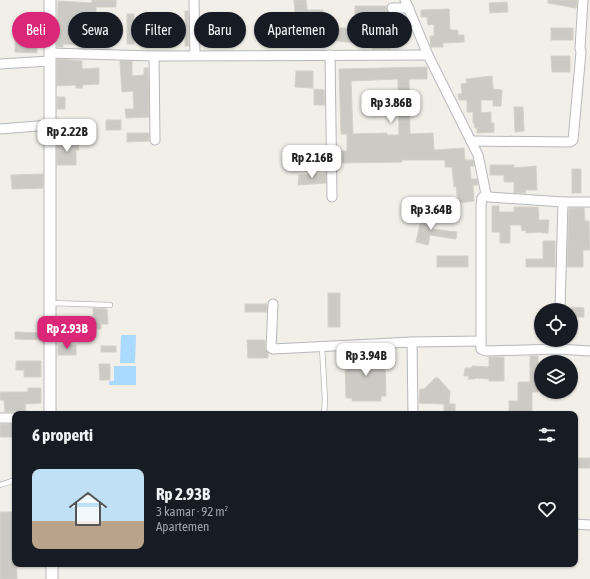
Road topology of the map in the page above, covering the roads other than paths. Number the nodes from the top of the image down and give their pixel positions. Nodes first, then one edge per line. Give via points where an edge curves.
1 (50, 0) edge
2 (194, 0) edge
3 (583, 0) edge
4 (407, 4) edge
5 (392, 8) dead end
6 (581, 52) junction
7 (195, 55) junction
8 (330, 55) junction
9 (428, 55) junction
10 (154, 56) junction
11 (50, 57) junction
12 (590, 57) edge
13 (0, 64) edge
14 (50, 125) junction
15 (0, 129) edge
16 (156, 140) dead end
17 (471, 141) junction
18 (486, 194) junction
19 (332, 197) dead end
20 (563, 202) junction
21 (590, 202) edge
22 (49, 303) junction
23 (560, 303) edge
24 (274, 304) dead end
25 (110, 305) dead end
26 (481, 341) junction
27 (412, 342) junction
28 (322, 347) junction
29 (535, 347) edge
30 (568, 347) edge
31 (590, 352) edge
32 (50, 411) edge
33 (324, 411) edge
34 (414, 411) edge
35 (0, 418) edge
36 (12, 418) edge
37 (12, 481) edge
38 (0, 485) edge
39 (578, 524) edge
40 (590, 525) edge
41 (52, 567) edge
42 (52, 579) edge

1 - 11 street
2 - 7 street
3 - 6 street
4 - 5 street
4 - 9 street
6 - 12 street
6 - 17 street via 573,140
7 - 8 street
7 - 10 street
8 - 9 street
8 - 19 street
9 - 17 street
10 - 11 street
10 - 16 street
11 - 13 street
11 - 14 street
14 - 15 street
14 - 22 street
17 - 18 street via 478,155
18 - 20 street via 489,197
18 - 26 street via 480,205
20 - 21 street
20 - 23 street
22 - 25 lane
22 - 32 street
24 - 28 street via 272,349
26 - 27 street
26 - 29 street via 481,349 486,351
27 - 28 street
27 - 34 street
28 - 33 lane
30 - 31 street
35 - 36 street
37 - 38 lane
39 - 40 street
41 - 42 street

